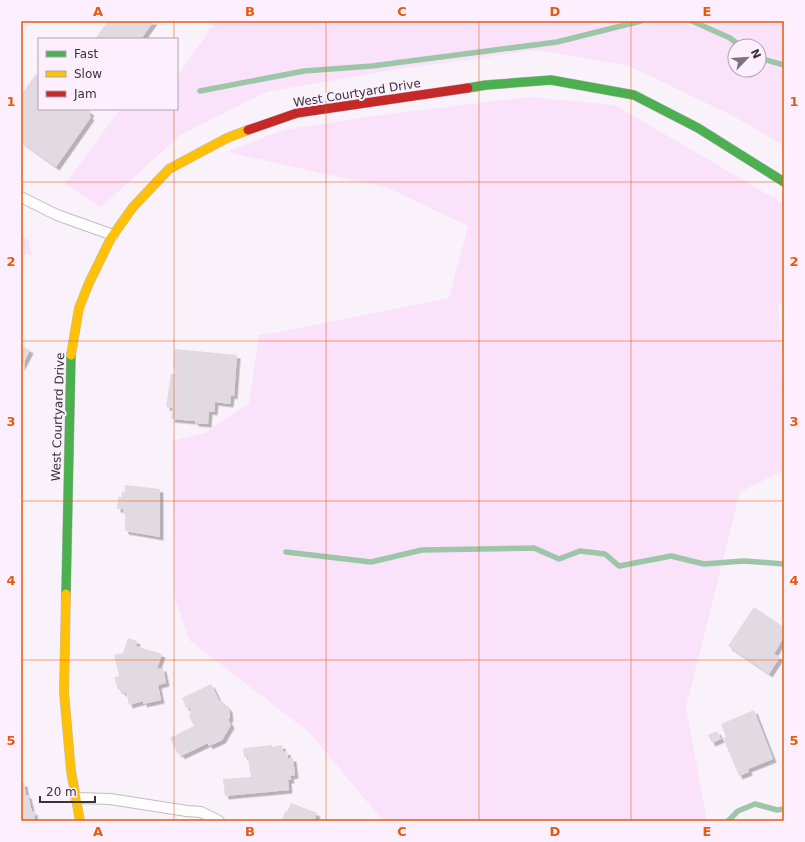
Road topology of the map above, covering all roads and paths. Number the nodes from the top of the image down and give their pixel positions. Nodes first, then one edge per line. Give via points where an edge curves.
1 (784, 182) edge
2 (21, 197) edge
3 (113, 235) junction
4 (76, 798) junction
5 (80, 821) edge
6 (219, 821) edge

1 - 3 street, West Courtyard Drive via 698,128 634,95 551,80 494,84 297,113 227,138 168,169 133,207
2 - 3 lane via 57,215
3 - 4 street, West Courtyard Drive via 79,308 70,362 64,692
4 - 5 street, West Courtyard Drive
4 - 6 lane via 110,799 201,812

